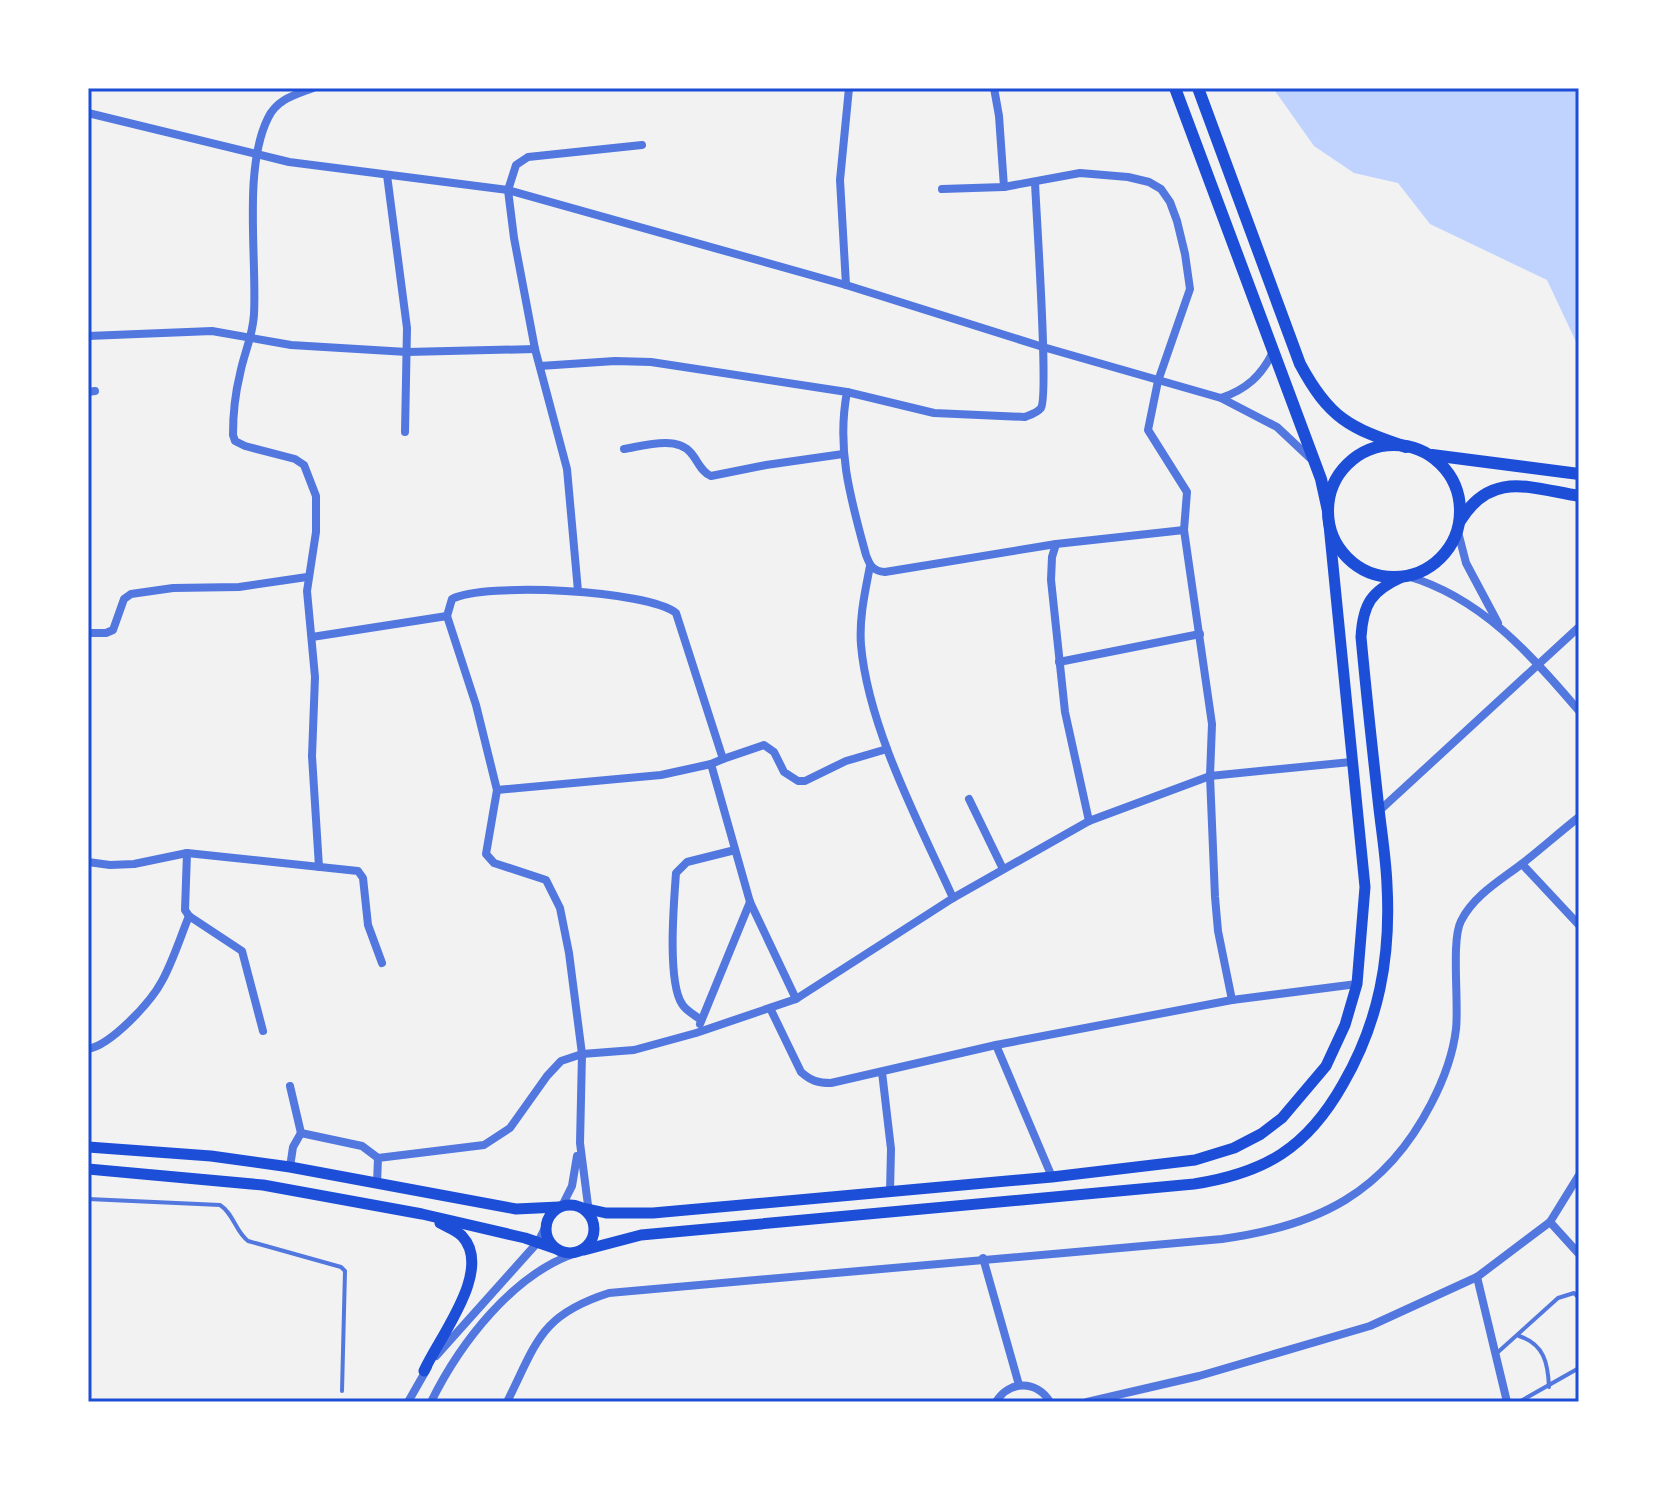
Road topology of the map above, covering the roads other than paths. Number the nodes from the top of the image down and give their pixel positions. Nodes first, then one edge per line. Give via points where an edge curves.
1 (313, 88) edge
2 (849, 88) edge
3 (994, 88) edge
4 (1175, 88) edge
5 (1198, 88) edge
6 (88, 113) edge
7 (642, 145) dead end
8 (257, 155) junction
9 (387, 175) junction
10 (1035, 182) junction
11 (1004, 187) junction
12 (942, 189) dead end
13 (508, 190) junction
14 (846, 285) junction
15 (88, 336) edge
16 (251, 339) junction
17 (1043, 347) junction
18 (535, 349) junction
19 (407, 352) junction
20 (1273, 352) junction
21 (540, 366) junction
22 (1158, 381) junction
23 (847, 392) junction
24 (1221, 398) junction
25 (405, 432) dead end
26 (1410, 448) junction
27 (624, 449) dead end
28 (843, 454) junction
29 (1315, 463) junction
30 (1579, 474) edge
31 (1579, 496) edge
32 (1328, 513) junction
33 (1458, 526) junction
34 (1184, 530) junction
35 (1056, 544) junction
36 (870, 566) junction
37 (1405, 576) junction
38 (307, 577) junction
39 (578, 591) junction
40 (447, 616) junction
41 (1579, 627) edge
42 (1503, 630) junction
43 (88, 633) edge
44 (1200, 634) junction
45 (312, 637) junction
46 (1059, 662) junction
47 (1538, 664) junction
48 (1579, 711) edge
49 (887, 749) junction
50 (723, 759) junction
51 (1351, 762) junction
52 (711, 764) junction
53 (1210, 776) junction
54 (497, 790) junction
55 (969, 799) dead end
56 (1379, 811) junction
57 (1579, 817) edge
58 (1089, 821) junction
59 (735, 850) junction
60 (187, 853) junction
61 (88, 862) edge
62 (1522, 864) junction
63 (319, 867) junction
64 (1003, 869) junction
65 (953, 898) junction
66 (750, 902) junction
67 (189, 916) junction
68 (1579, 925) edge
69 (382, 963) dead end
70 (1357, 984) junction
71 (796, 999) junction
72 (1232, 1000) junction
73 (770, 1008) junction
74 (701, 1020) junction
75 (263, 1031) dead end
76 (696, 1033) junction
77 (996, 1045) junction
78 (88, 1049) edge
79 (582, 1054) junction
80 (882, 1072) junction
81 (290, 1086) dead end
82 (301, 1133) junction
83 (580, 1143) junction
84 (88, 1147) edge
85 (378, 1158) junction
86 (290, 1167) junction
87 (88, 1169) edge
88 (1579, 1175) edge
89 (1052, 1177) junction
90 (377, 1184) junction
91 (890, 1192) junction
92 (88, 1199) edge
93 (561, 1206) junction
94 (587, 1210) junction
95 (422, 1214) junction
96 (1550, 1222) junction
97 (546, 1226) junction
98 (538, 1242) junction
99 (554, 1248) junction
100 (580, 1251) junction
101 (1579, 1254) edge
102 (983, 1258) junction
103 (1477, 1277) junction
104 (1579, 1298) edge
105 (1518, 1336) junction
106 (1496, 1354) junction
107 (1579, 1368) edge
108 (424, 1371) junction
109 (1019, 1385) junction
110 (1549, 1387) junction
111 (342, 1391) dead end
112 (408, 1402) edge
113 (431, 1402) edge
114 (507, 1402) edge
115 (996, 1402) edge
116 (1050, 1402) edge
117 (1087, 1402) edge
118 (1507, 1402) edge
119 (1519, 1402) edge

1 - 8 street via 289,97 268,117
2 - 14 street via 840,180
3 - 11 street
4 - 20 highway
5 - 26 highway via 1311,384 1337,416 1358,430
6 - 8 street
7 - 13 street via 528,157 516,165
8 - 9 street
8 - 16 street
9 - 13 street
9 - 19 street
10 - 11 street
10 - 17 street
10 - 22 street via 1106,173 1149,182 1170,202 1190,289
11 - 12 street
13 - 14 street
13 - 18 street
14 - 17 street
15 - 16 street via 212,331
16 - 19 street
16 - 38 street via 240,373 234,438 295,459 308,472 317,512
17 - 22 street
17 - 23 street via 1043,403 1025,417 934,413
18 - 19 street
18 - 21 street
19 - 25 street
20 - 24 street via 1253,382
20 - 29 highway
21 - 23 street via 651,362
21 - 39 street via 567,469
22 - 24 street
22 - 34 street via 1148,430 1187,492
23 - 28 street
24 - 29 street via 1277,427
26 - 30 highway via 1451,459
26 - 32 highway via 1372,449 1354,459 1339,475
26 - 33 highway via 1434,459 1450,475 1459,495
27 - 28 street via 678,444 711,476
28 - 36 street
29 - 32 highway
31 - 33 highway via 1501,487 1475,501
32 - 37 highway via 1333,536 1360,568 1380,576
32 - 51 main road
33 - 37 highway via 1442,558
33 - 42 street via 1470,572
34 - 35 street
34 - 44 street
35 - 36 street via 885,572
35 - 46 street via 1050,569
36 - 49 street via 861,644
37 - 42 street via 1459,597
37 - 56 main road via 1372,595 1362,622
38 - 43 street via 131,594 124,599 113,630
38 - 45 street
39 - 40 street via 471,592 452,599
39 - 50 street via 635,599 676,613
40 - 45 street
40 - 54 street
41 - 47 street
42 - 47 street
44 - 46 street
44 - 53 street via 1212,724
45 - 63 street
46 - 58 street
47 - 48 street
47 - 56 street
49 - 50 street via 805,781 784,772 764,745
49 - 65 street
50 - 52 street
51 - 53 street
51 - 70 main road via 1365,887
52 - 54 street via 661,775
52 - 59 street
53 - 58 street
53 - 72 street via 1218,931
54 - 79 street via 486,854 494,863 546,880 555,894 566,932
55 - 64 street
56 - 100 main road via 1387,885 1386,946 1372,1024 1333,1102 1279,1157 1249,1172 1194,1184 641,1235
57 - 62 street
58 - 64 street
59 - 66 street
59 - 74 street via 687,862 676,873 675,982 683,1007
60 - 61 street via 134,864
60 - 63 street
60 - 67 street via 184,901
62 - 68 street
62 - 102 street via 1481,895 1460,923 1455,1041 1419,1127 1388,1167 1348,1201 1266,1233
63 - 69 street via 361,874 368,925
64 - 65 street
65 - 71 street
66 - 71 street
66 - 74 street
67 - 75 street via 242,951
67 - 78 street via 150,999 107,1040
70 - 72 street
70 - 89 main road via 1326,1066 1292,1108 1261,1134 1195,1160
71 - 73 street
72 - 77 street
73 - 76 street
73 - 80 street via 809,1079 831,1083
74 - 76 street
76 - 79 street via 634,1050
77 - 80 street
77 - 89 street
79 - 83 street
79 - 85 street via 561,1061 497,1139
80 - 91 street
81 - 82 street
82 - 85 street via 362,1146
82 - 86 street
83 - 93 street via 572,1186
83 - 94 street
84 - 86 main road
85 - 90 street
86 - 90 main road
87 - 95 main road via 263,1185
88 - 96 street
89 - 91 main road
90 - 93 main road via 516,1209
91 - 94 main road via 653,1213
92 - 111 lane via 220,1205 248,1241 341,1267
93 - 94 main road
93 - 97 main road
94 - 100 main road via 593,1237
95 - 98 main road
95 - 108 main road via 464,1238 472,1266 468,1288
96 - 101 street
96 - 103 street
97 - 98 street
97 - 99 main road
98 - 99 main road
98 - 108 street
99 - 100 main road via 568,1254
100 - 113 street via 544,1266 512,1292 458,1355
102 - 109 street
102 - 114 street via 609,1293 584,1301 550,1323
103 - 106 street
103 - 117 street via 1370,1326
104 - 105 lane via 1574,1293 1558,1298
105 - 106 lane
105 - 110 lane via 1538,1346 1546,1358
106 - 118 street
107 - 110 lane
108 - 112 street
109 - 115 street
109 - 116 street via 1041,1390
110 - 119 lane

